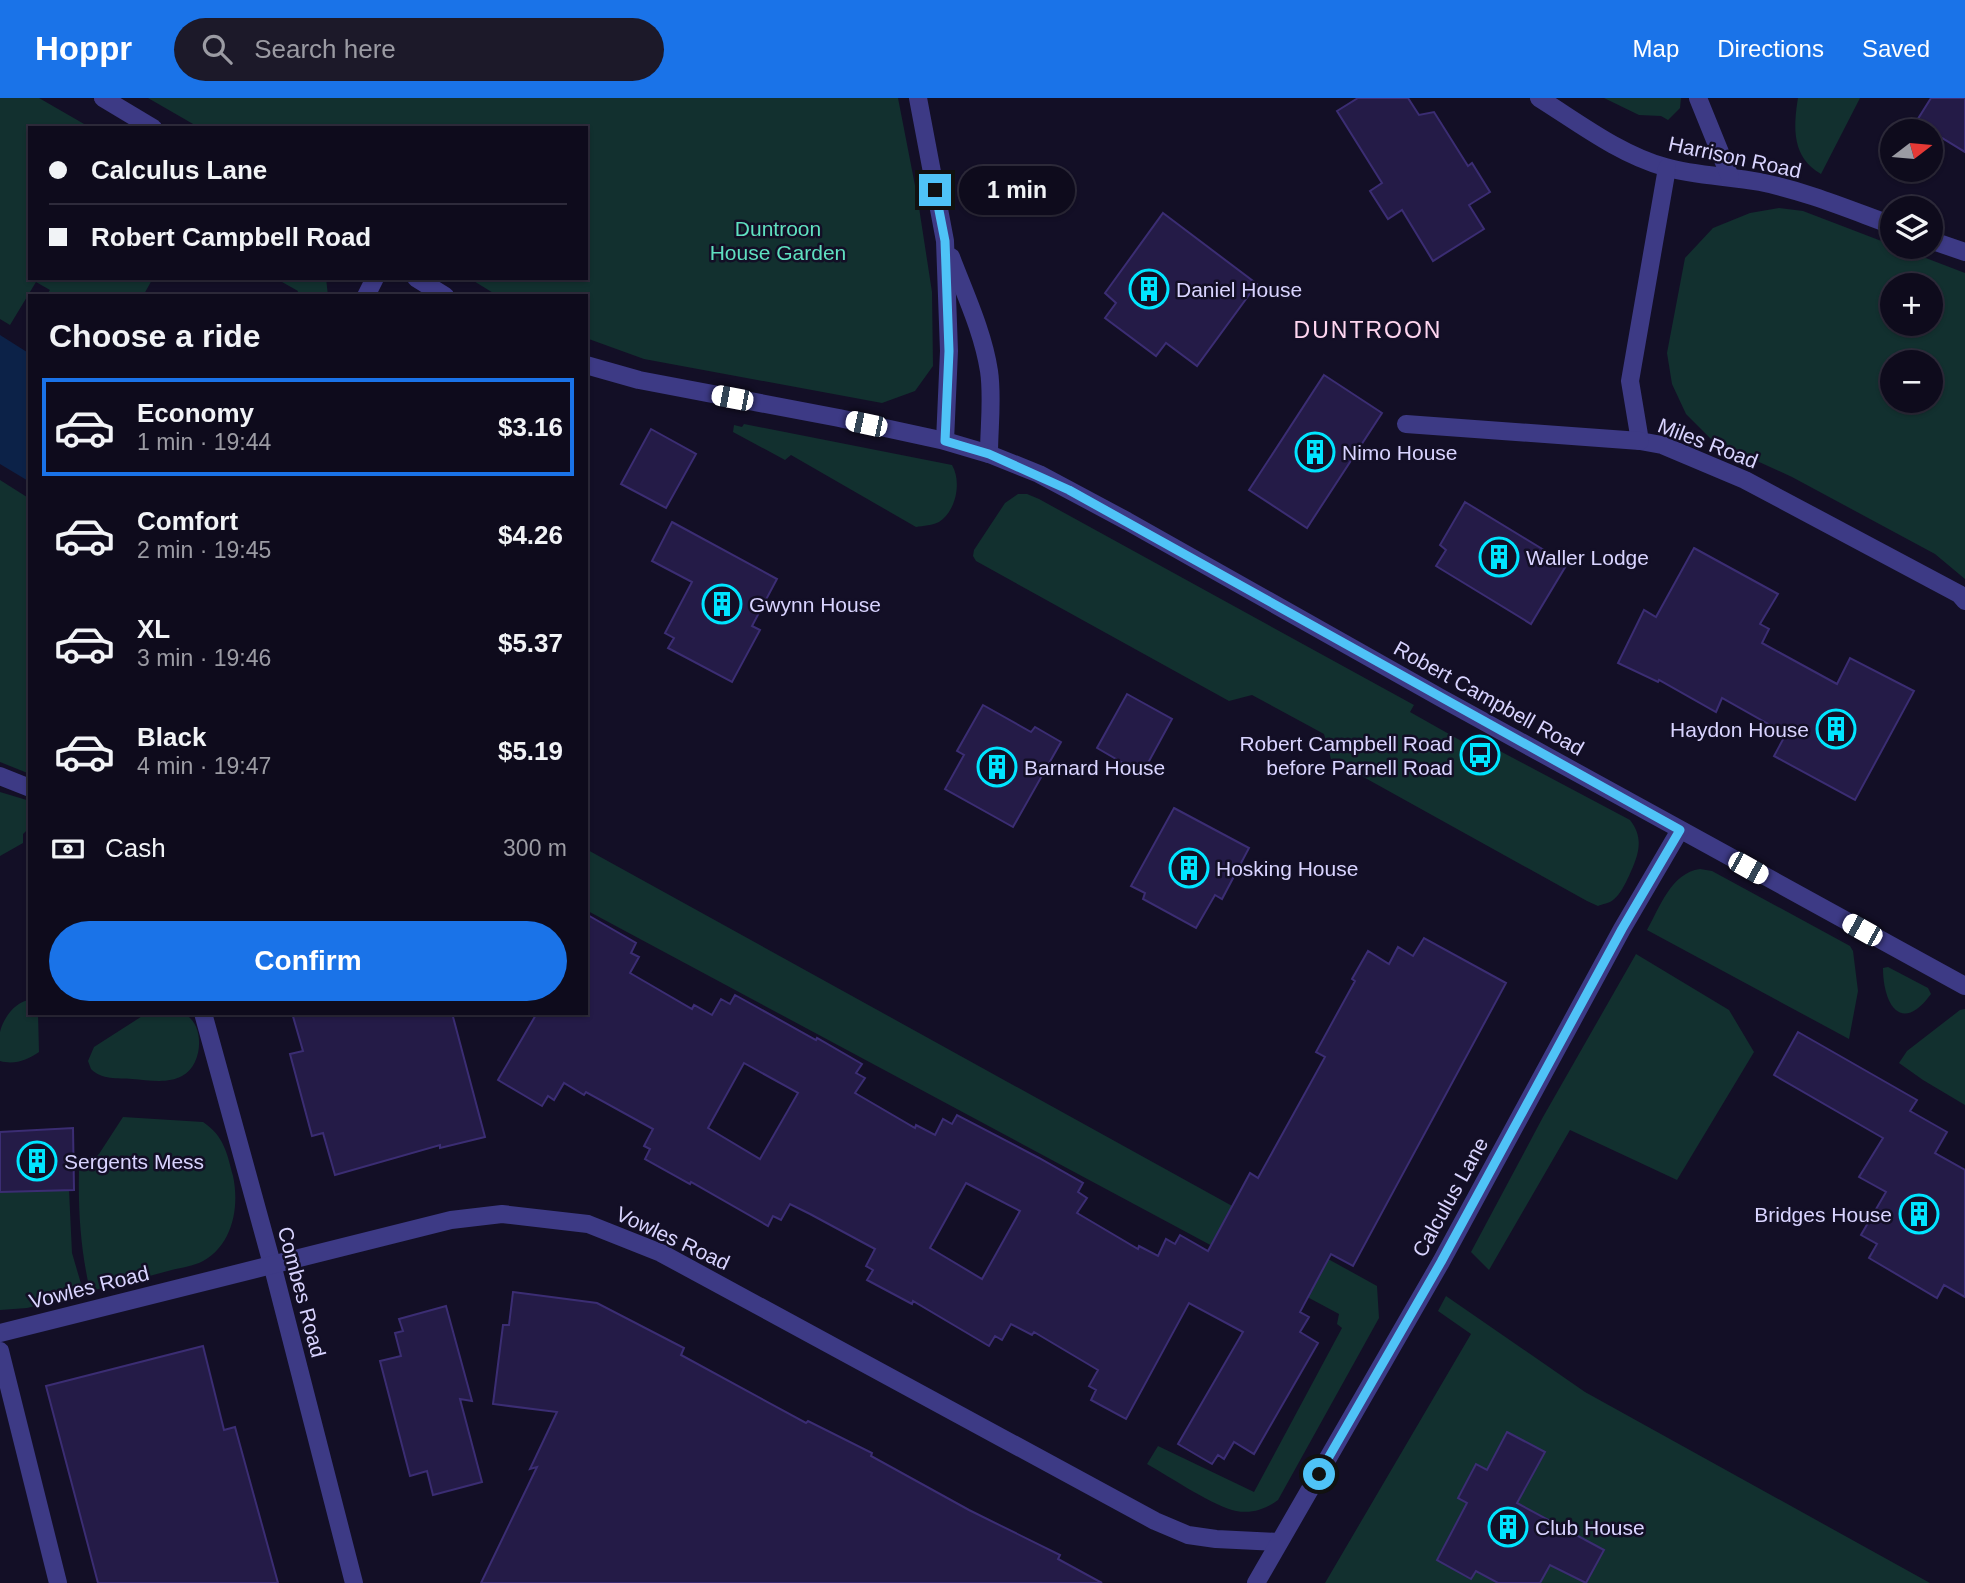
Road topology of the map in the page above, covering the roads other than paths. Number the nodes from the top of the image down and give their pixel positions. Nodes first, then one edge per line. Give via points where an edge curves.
1 (103, 98) edge
2 (918, 98) edge
3 (1539, 98) edge
4 (1698, 98) edge
5 (150, 126) edge
6 (1667, 168) junction
7 (1730, 177) junction
8 (1880, 220) edge
9 (945, 241) junction
10 (1943, 245) edge
11 (1965, 253) edge
12 (419, 280) edge
13 (441, 294) edge
14 (588, 366) edge
15 (1406, 424) dead end
16 (945, 441) junction
17 (1640, 442) junction
18 (989, 454) junction
19 (1965, 601) edge
20 (0, 776) edge
21 (28, 787) edge
22 (1680, 830) junction
23 (1965, 986) edge
24 (204, 1015) edge
25 (272, 1264) junction
26 (0, 1333) edge
27 (0, 1351) edge
28 (1279, 1542) junction
29 (58, 1583) edge
30 (354, 1583) edge
31 (1256, 1583) edge

1 - 5 street
2 - 9 street
3 - 6 street, Harrison Road via 1607,140
4 - 7 street
6 - 7 street, Harrison Road
6 - 17 street, Miles Road via 1630,381
7 - 8 street, Harrison Road via 1820,198
9 - 16 street via 949,351
9 - 18 street via 986,359
10 - 11 street
12 - 13 street
14 - 16 street, Robert Campbell Road via 639,380
15 - 17 street
16 - 18 street, Robert Campbell Road
17 - 19 street, Miles Road via 1662,445 1745,480
18 - 22 street, Robert Campbell Road via 1039,474 1127,521
20 - 21 street
22 - 23 street, Robert Campbell Road
22 - 28 street, Calculus Lane via 1441,1262
24 - 25 street, Combes Road
25 - 26 street, Vowles Road
25 - 28 street, Vowles Road via 451,1220 502,1214 588,1224 661,1253 1121,1504 1188,1535
25 - 30 street, Combes Road
27 - 29 street
28 - 31 street, Calculus Lane

